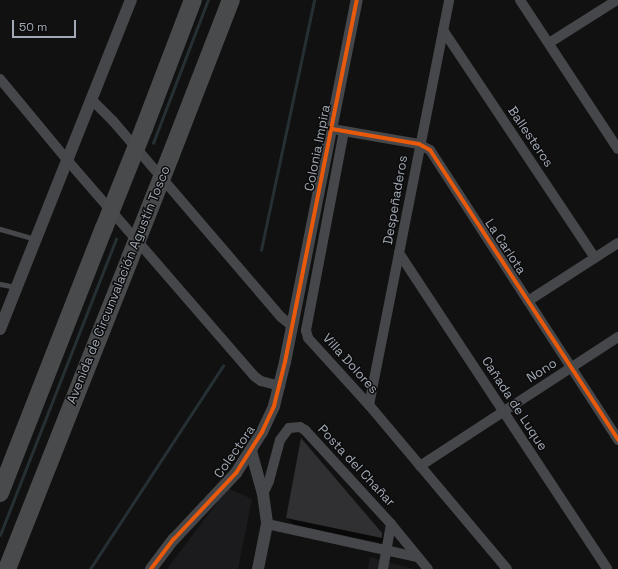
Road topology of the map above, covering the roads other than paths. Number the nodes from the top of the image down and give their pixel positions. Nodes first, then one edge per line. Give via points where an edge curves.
1 (131, 0) edge
2 (194, 0) edge
3 (231, 0) edge
4 (358, 0) edge
5 (449, 0) edge
6 (520, 0) edge
7 (617, 0) edge
8 (443, 30) junction
9 (549, 43) junction
10 (0, 79) edge
11 (92, 100) junction
12 (332, 129) junction
13 (344, 132) junction
14 (419, 144) junction
15 (618, 149) edge
16 (68, 161) junction
17 (0, 229) edge
18 (36, 239) junction
19 (618, 243) edge
20 (399, 253) junction
21 (595, 258) junction
22 (0, 284) edge
23 (16, 287) junction
24 (297, 299) joint
25 (528, 301) junction
26 (292, 326) junction
27 (0, 329) edge
28 (618, 337) edge
29 (571, 368) junction
30 (280, 386) junction
31 (369, 405) junction
32 (504, 411) junction
33 (618, 440) edge
34 (251, 451) junction
35 (420, 466) junction
36 (0, 493) edge
37 (263, 494) junction
38 (267, 524) junction
39 (391, 524) junction
40 (24, 528) junction
41 (387, 550) junction
42 (416, 556) junction
43 (7, 569) edge
44 (11, 569) edge
45 (151, 569) edge
46 (258, 569) edge
47 (383, 569) edge
48 (428, 569) edge
49 (507, 569) edge
50 (607, 569) edge

1 - 11 street
2 - 36 highway, bridge
3 - 40 highway, Avenida de Circunvalación Agustín Tosco, bridge
4 - 12 street, Colonia Impira
5 - 8 street, Despeñaderos
6 - 9 street
7 - 9 street
8 - 14 street, Despeñaderos
8 - 21 street, Ballesteros
9 - 15 street
10 - 16 street
11 - 16 street
11 - 26 street via 113,120 281,317
12 - 13 street
12 - 24 street, Colonia Impira
13 - 14 street
13 - 31 street, Villa Dolores via 306,330 308,338
14 - 20 street, Despeñaderos
14 - 25 street, La Carlota via 430,150
16 - 18 street
16 - 30 street via 254,376 261,381
17 - 18 lane
18 - 23 street
19 - 21 street
20 - 31 street, Despeñaderos
20 - 32 street, Cañada de Luque
21 - 25 street
22 - 23 lane
23 - 27 street
24 - 26 street, Colectora
25 - 29 street, La Carlota
26 - 30 street, Colectora
28 - 29 street, Nono
29 - 32 street, Nono
29 - 33 street, La Carlota
30 - 34 street, Colectora via 269,419
31 - 35 street, Villa Dolores
32 - 35 street, Nono
32 - 50 street, Cañada de Luque
34 - 37 street
34 - 45 street, Colectora via 236,473 174,539
35 - 49 street, Villa Dolores
37 - 38 street
37 - 39 street, Posta del Chañar via 280,440 289,428 300,427
38 - 41 street
38 - 46 street
39 - 41 street
39 - 42 street, Posta del Chañar
40 - 43 highway, Avenida de Circunvalación Agustín Tosco
40 - 44 highway
41 - 42 street
41 - 47 street
42 - 48 street, Posta del Chañar

